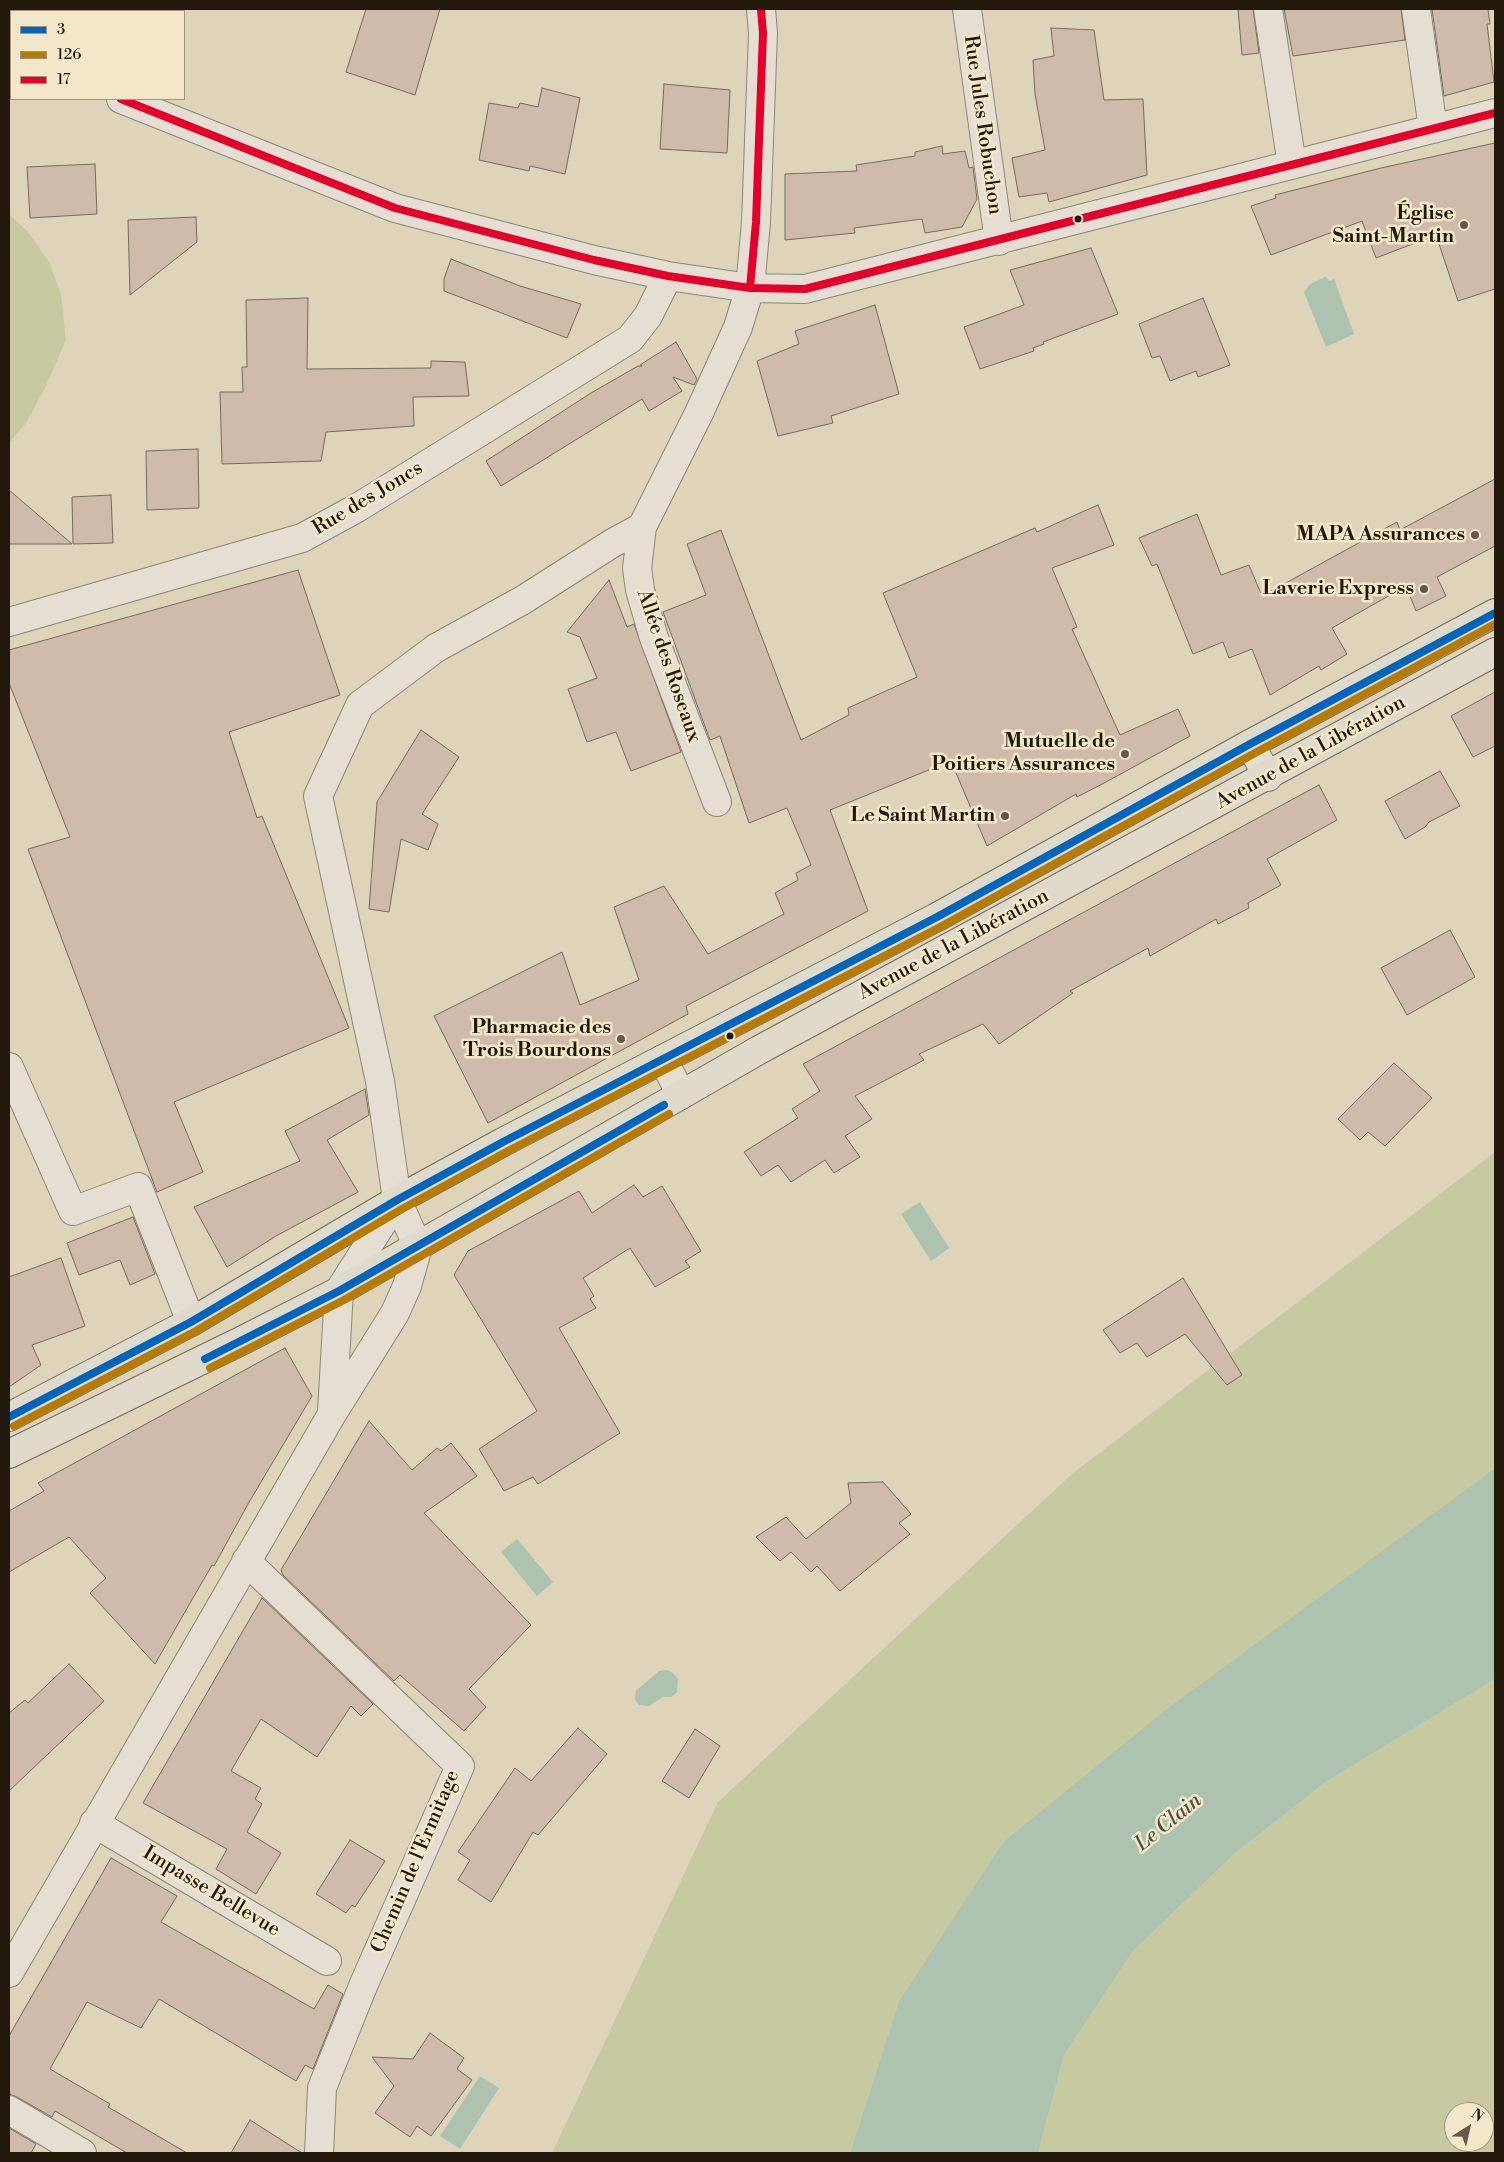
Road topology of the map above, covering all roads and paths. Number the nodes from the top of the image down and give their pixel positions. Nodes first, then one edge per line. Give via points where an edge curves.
1 (761, 9) edge
2 (967, 9) edge
3 (1268, 9) edge
4 (1416, 9) edge
5 (124, 100) edge
6 (1495, 112) edge
7 (1434, 129) junction
8 (1292, 165) junction
9 (999, 241) junction
10 (668, 276) junction
11 (750, 288) junction
12 (642, 527) junction
13 (1495, 613) edge
14 (9, 622) edge
15 (1495, 652) edge
16 (1250, 744) junction
17 (1268, 777) junction
18 (717, 802) dead end
19 (1033, 864) junction
20 (1048, 895) junction
21 (663, 1059) junction
22 (9, 1067) edge
23 (681, 1095) junction
24 (397, 1200) junction
25 (418, 1247) junction
26 (339, 1291) junction
27 (191, 1322) junction
28 (332, 1414) junction
29 (9, 1417) edge
30 (9, 1454) edge
31 (246, 1561) junction
32 (94, 1823) junction
33 (328, 1961) dead end
34 (9, 1973) edge
35 (9, 2110) edge
36 (82, 2153) edge
37 (319, 2153) edge

1 - 11 street, Allée des Roseaux via 759,142
2 - 9 street, Rue Jules Robuchon
3 - 8 street
4 - 7 street
5 - 10 street via 396,208
6 - 7 street
7 - 8 street
8 - 9 street
9 - 11 street via 805,289
10 - 11 street
10 - 14 street, Rue des Joncs via 648,316 630,338 357,508 302,538
11 - 12 street, Allée des Roseaux via 738,327
12 - 18 street, Allée des Roseaux via 636,568 640,590 654,638
12 - 24 street via 523,600 436,648 360,705 318,796 380,1081
13 - 16 main road, Avenue de la Libération
15 - 17 main road, Avenue de la Libération
16 - 17 street
16 - 19 main road, Avenue de la Libération
17 - 20 main road, Avenue de la Libération
19 - 20 street
19 - 21 main road, Avenue de la Libération via 887,944
20 - 23 main road, Avenue de la Libération
21 - 23 street
21 - 24 main road, Avenue de la Libération
22 - 27 street via 73,1211 138,1187
23 - 25 main road, Avenue de la Libération
24 - 25 street
24 - 26 street
24 - 27 main road, Avenue de la Libération
25 - 26 main road, Avenue de la Libération
25 - 28 street via 395,1313
26 - 28 street
26 - 30 main road, Avenue de la Libération
27 - 29 main road, Avenue de la Libération
28 - 31 street
31 - 32 street
31 - 37 street, Chemin de l'Ermitage via 460,1766 322,2088
32 - 33 street, Impasse Bellevue
32 - 34 street
35 - 36 street

